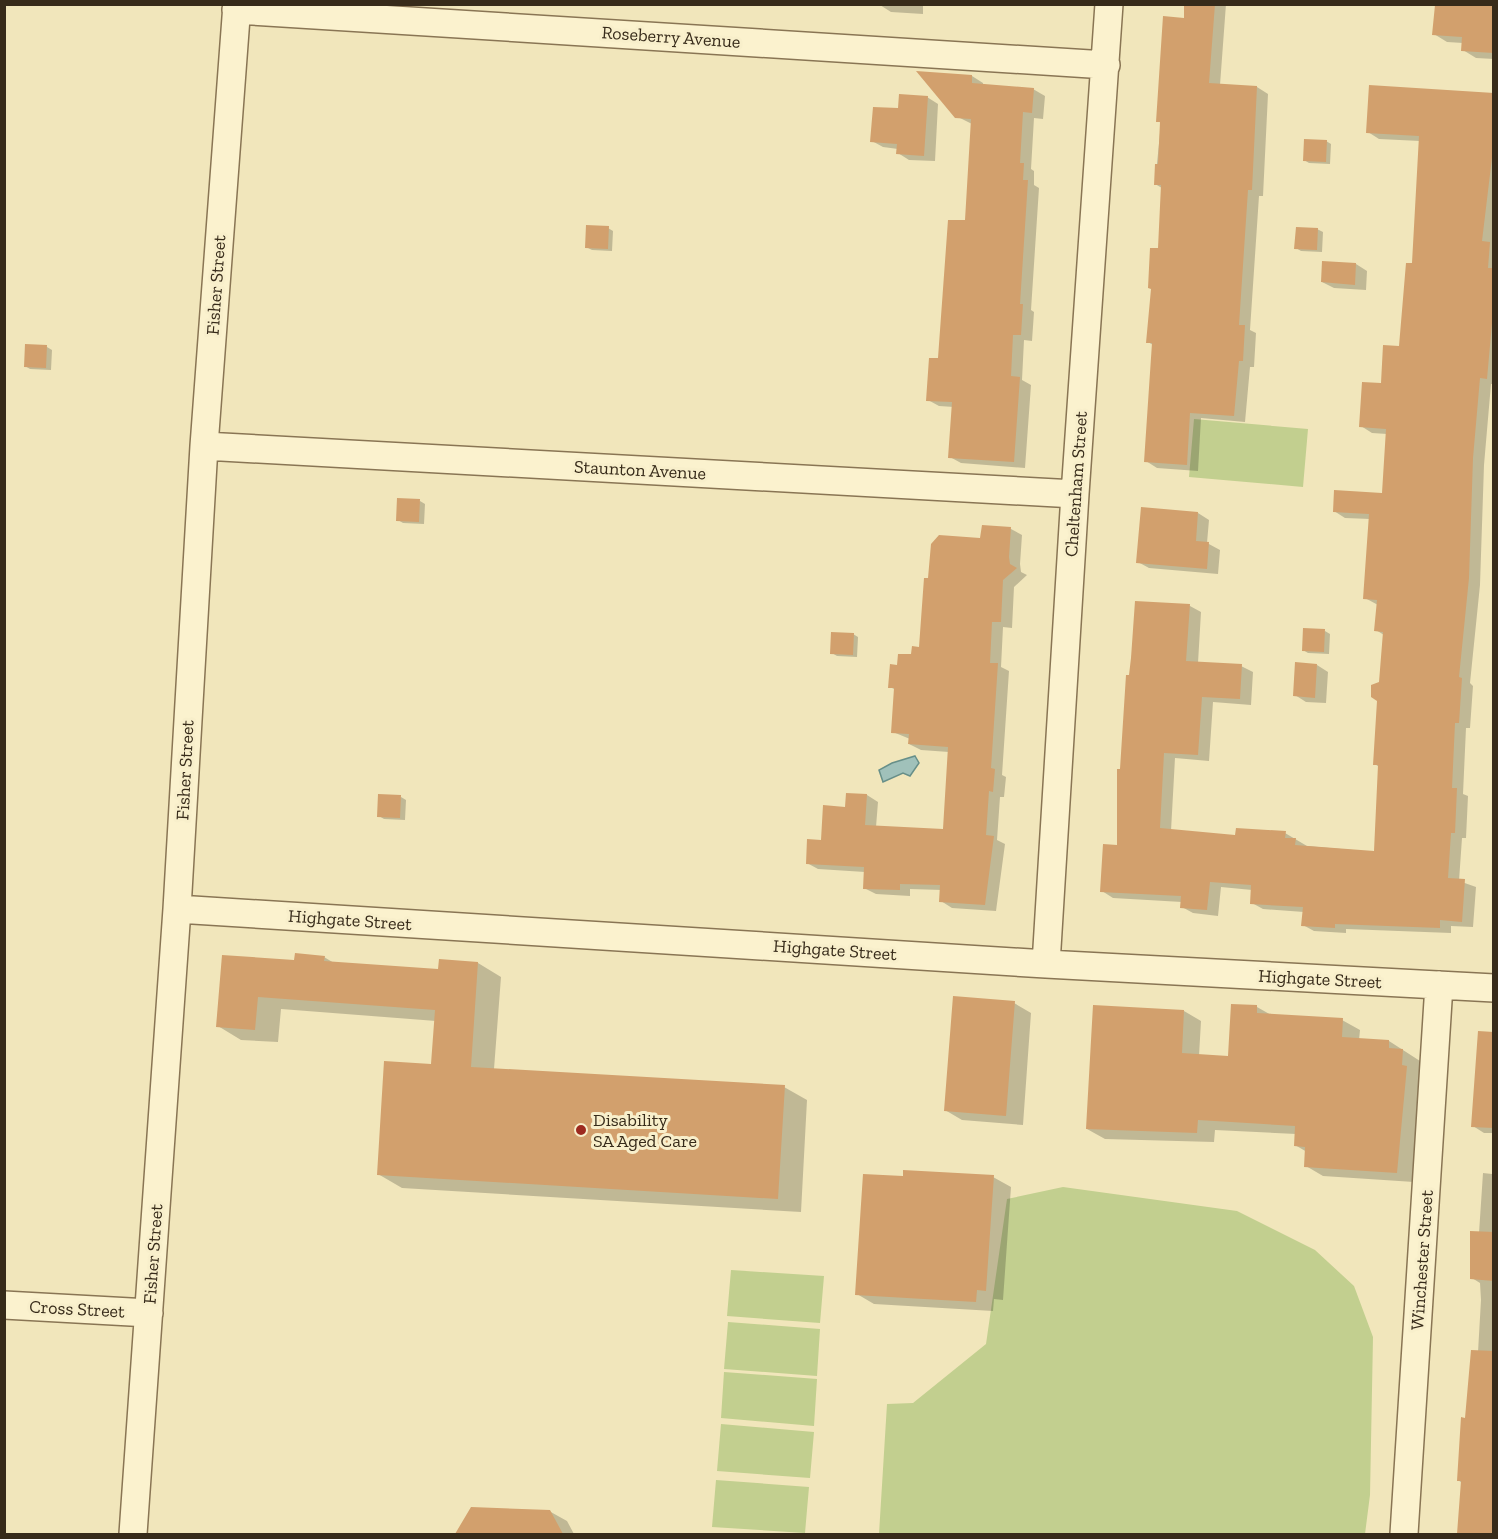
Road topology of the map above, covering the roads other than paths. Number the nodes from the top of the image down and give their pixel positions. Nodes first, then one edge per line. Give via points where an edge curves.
1 (1109, 4) edge
2 (237, 7) edge
3 (1106, 65) junction
4 (204, 446) junction
5 (1075, 494) junction
6 (177, 909) junction
7 (1046, 964) junction
8 (1439, 985) junction
9 (1494, 988) edge
10 (4, 1305) edge
11 (149, 1313) junction
12 (133, 1534) edge
13 (1404, 1534) edge

1 - 3 street, Cheltenham Street
2 - 3 street, Roseberry Avenue
2 - 4 street, Fisher Street
3 - 5 street, Cheltenham Street
4 - 5 street, Staunton Avenue
4 - 6 street, Fisher Street
5 - 7 street, Cheltenham Street
6 - 7 street, Highgate Street
6 - 11 street, Fisher Street
7 - 8 street, Highgate Street
8 - 9 street, Highgate Street
8 - 13 street, Winchester Street
10 - 11 street, Cross Street
11 - 12 street, Fisher Street

